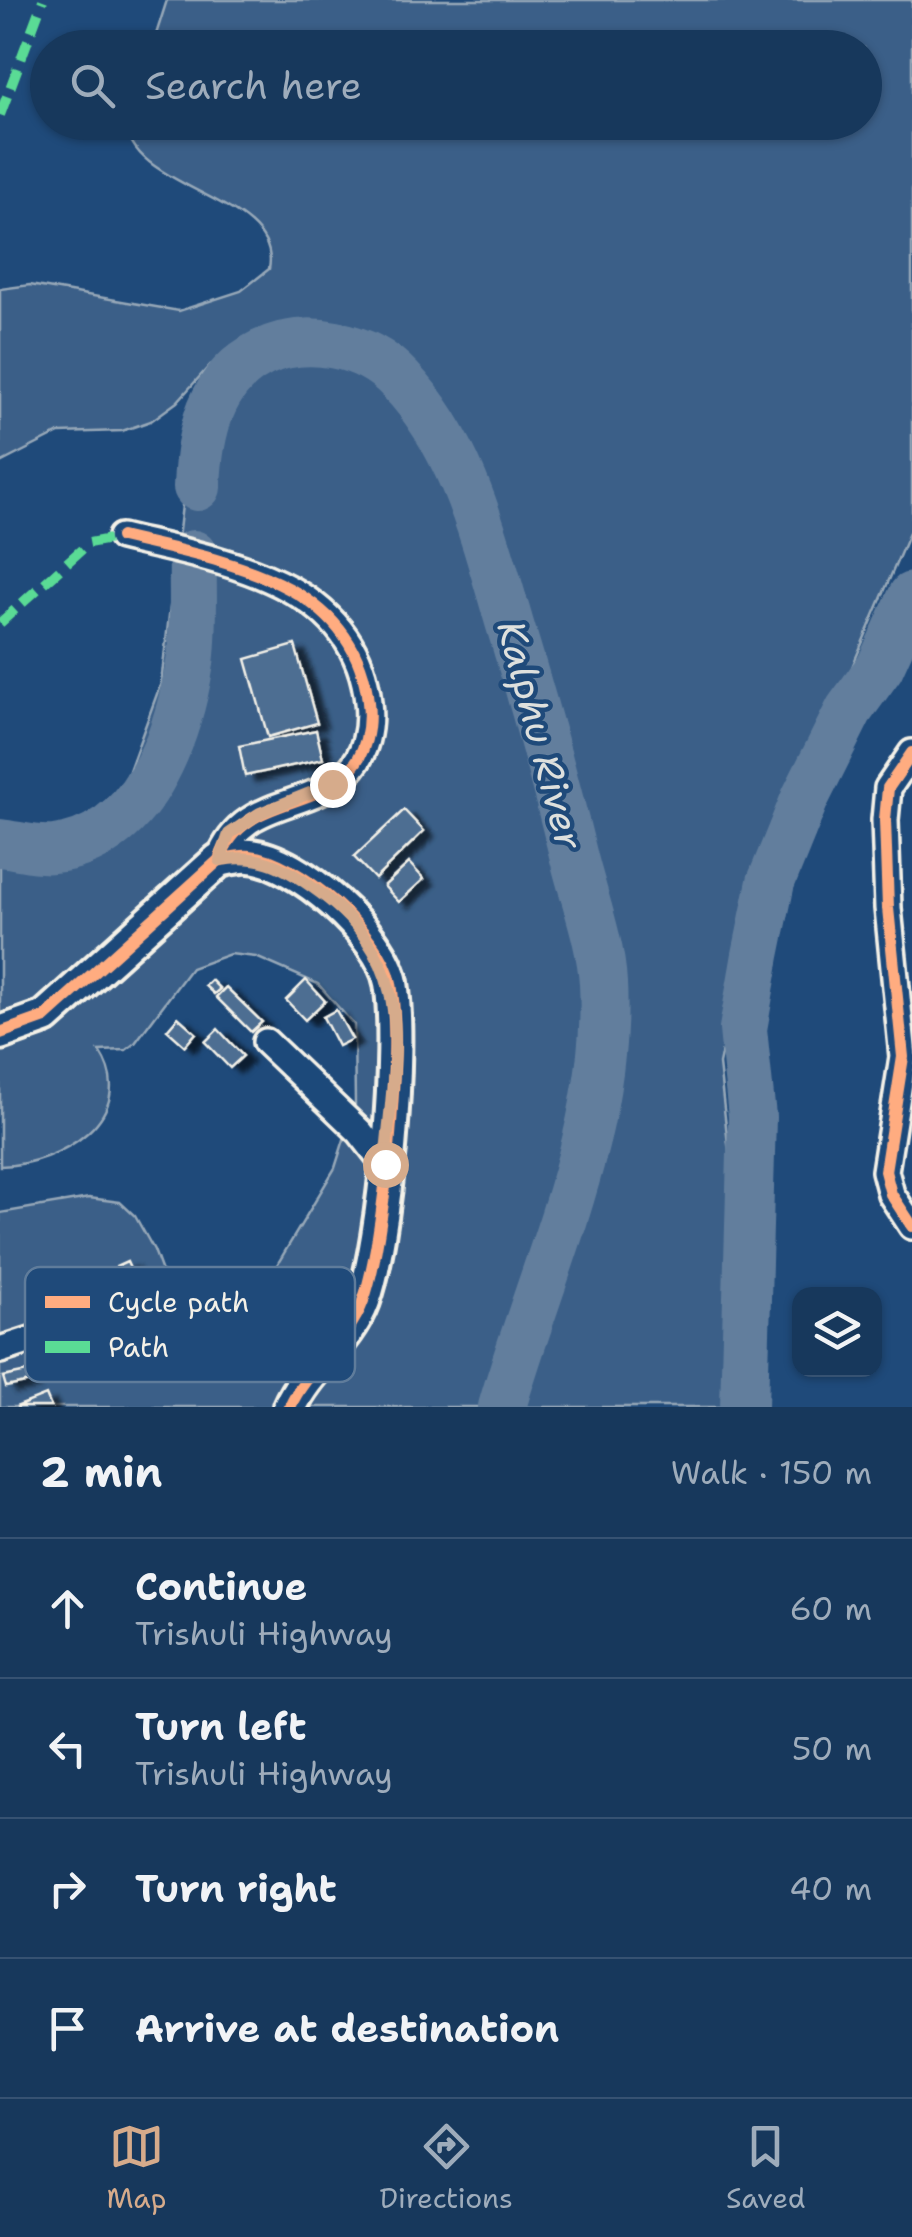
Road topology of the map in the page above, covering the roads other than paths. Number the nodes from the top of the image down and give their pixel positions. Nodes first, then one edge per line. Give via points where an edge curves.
1 (121, 537) dead end
2 (912, 753) edge
3 (220, 860) junction
4 (0, 1033) edge
5 (266, 1042) dead end
6 (385, 1164) junction
7 (912, 1226) edge
8 (355, 1314) edge
9 (25, 1342) edge
10 (0, 1350) edge
11 (307, 1382) edge
12 (290, 1407) edge

1 - 3 street via 253,570 306,596 356,654 367,687 370,721 362,754 347,772 229,834
2 - 7 street via 888,788 885,820 903,1057 885,1171
3 - 4 street via 45,1017
3 - 6 street via 249,856 281,865 354,920 374,947 390,981 394,1043
5 - 6 street
6 - 8 street via 377,1250
9 - 10 street
11 - 12 street

